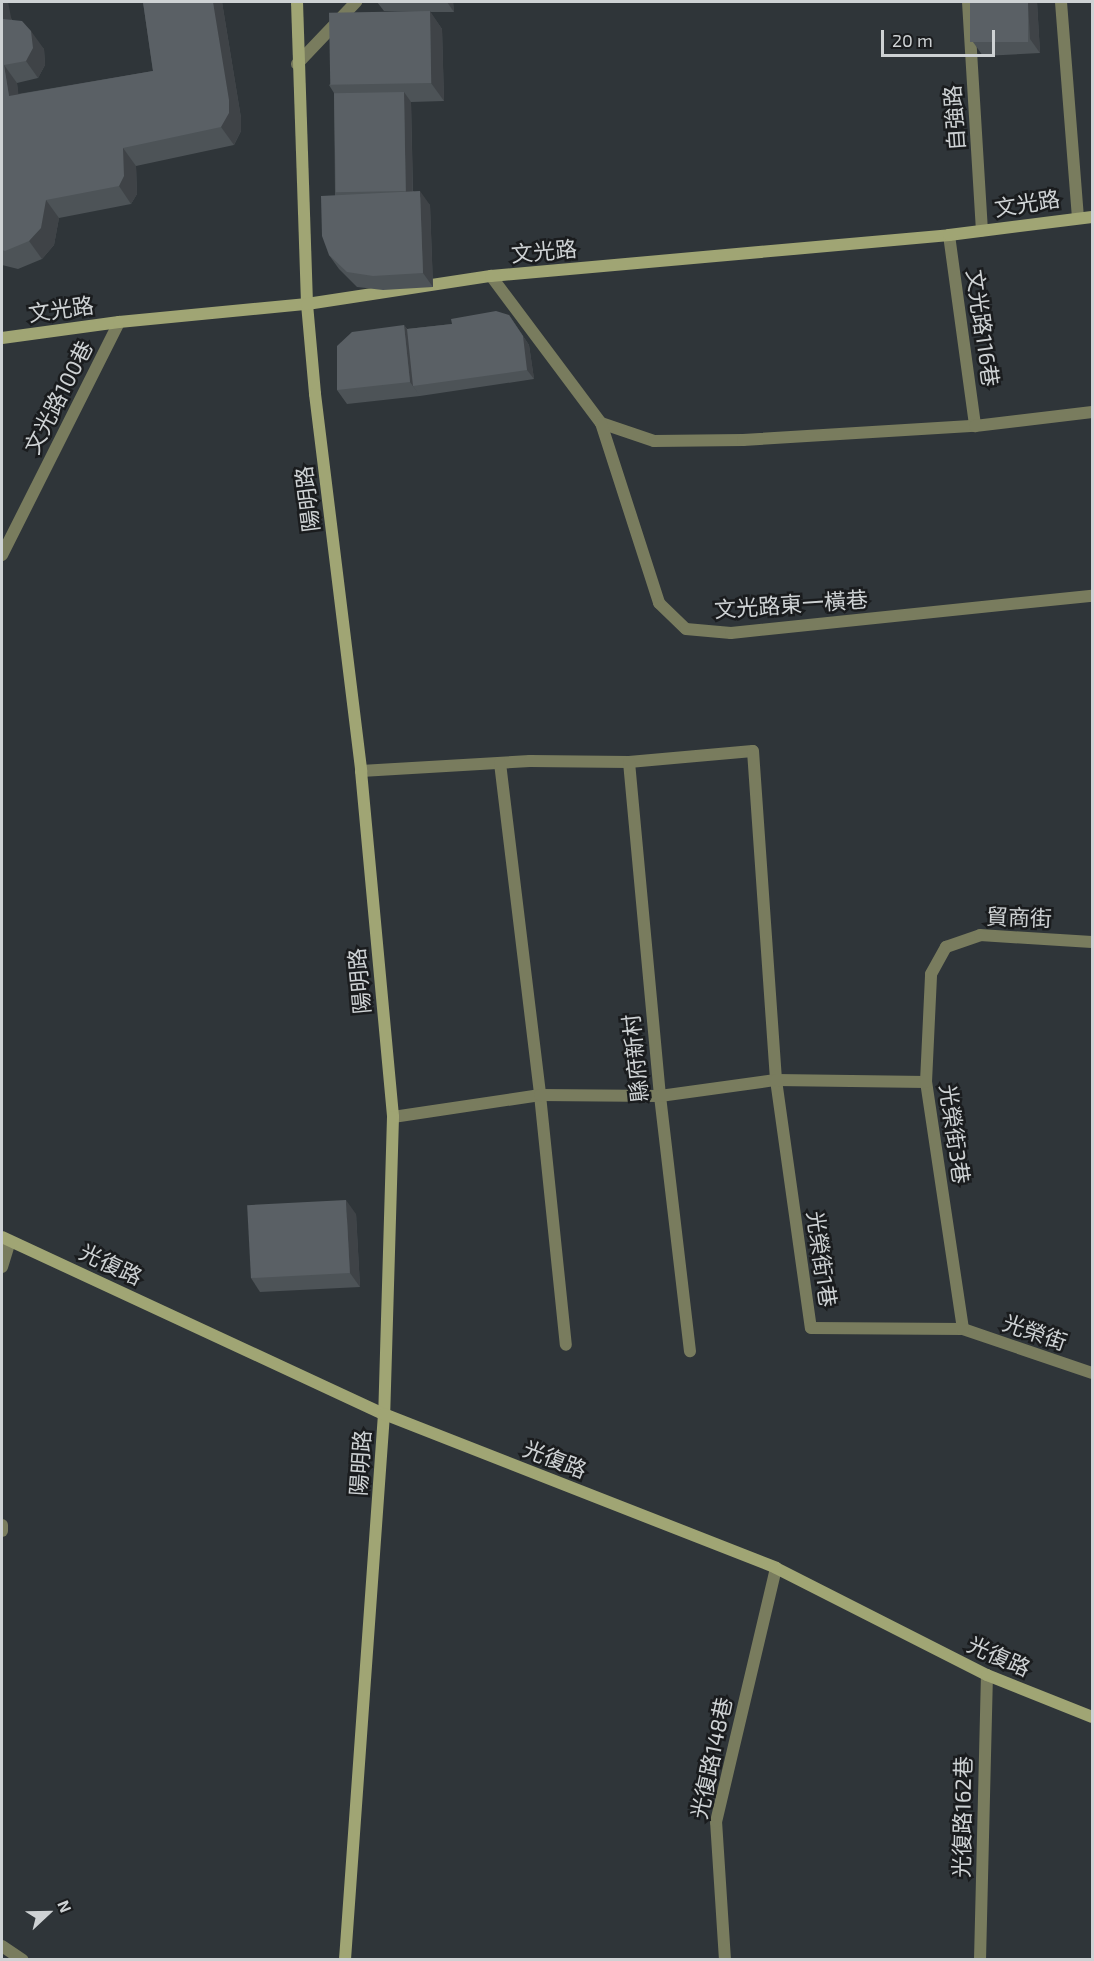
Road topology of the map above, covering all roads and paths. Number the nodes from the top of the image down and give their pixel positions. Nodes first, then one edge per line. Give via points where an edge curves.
1 (297, 2) edge
2 (356, 2) edge
3 (968, 2) edge
4 (1061, 2) edge
5 (297, 64) junction
6 (1078, 217) junction
7 (1092, 217) edge
8 (982, 231) junction
9 (949, 235) junction
10 (491, 276) junction
11 (307, 304) junction
12 (119, 322) junction
13 (2, 338) edge
14 (1092, 412) edge
15 (601, 423) junction
16 (975, 426) junction
17 (2, 555) edge
18 (1092, 596) edge
19 (628, 762) junction
20 (500, 763) junction
21 (361, 771) junction
22 (1092, 942) edge
23 (946, 947) joint
24 (776, 1080) junction
25 (926, 1082) junction
26 (540, 1095) junction
27 (660, 1096) junction
28 (393, 1117) junction
29 (6, 1239) edge
30 (2, 1267) edge
31 (963, 1329) junction
32 (566, 1345) dead end
33 (690, 1351) dead end
34 (1092, 1373) edge
35 (384, 1414) junction
36 (2, 1525) edge
37 (2, 1531) edge
38 (776, 1568) junction
39 (987, 1676) junction
40 (1092, 1718) edge
41 (2, 1946) edge
42 (23, 1959) edge
43 (345, 1959) edge
44 (725, 1959) edge
45 (980, 1959) edge

1 - 5 street, 陽明路
2 - 5 street
3 - 8 street, 自強路
4 - 6 street
5 - 11 street, 陽明路
6 - 7 street, 文光路
6 - 8 street, 文光路
8 - 9 street, 文光路
9 - 10 street, 文光路
9 - 16 street, 文光路116巷
10 - 11 street, 文光路
10 - 15 street, 文光路東一橫巷
11 - 12 street, 文光路
11 - 21 street, 陽明路
12 - 13 street, 文光路
12 - 17 street, 文光路100巷
14 - 16 street
15 - 16 street via 654,441 743,440
15 - 18 street, 文光路東一橫巷 via 659,603 686,629 730,633
19 - 20 street
19 - 24 street via 753,751
19 - 27 street, 縣府新村
20 - 21 street
20 - 26 street
21 - 28 street, 陽明路
22 - 23 street, 貿商街 via 980,935
23 - 25 street, 光榮街3巷 via 931,974
24 - 25 street
24 - 27 street
24 - 31 street, 光榮街1巷 via 811,1328
25 - 31 street, 光榮街3巷
26 - 27 street
26 - 28 street
26 - 32 street
27 - 33 street, 縣府新村
28 - 35 street, 陽明路
29 - 30 street
29 - 35 street, 光復路
31 - 34 street, 光榮街
35 - 38 street, 光復路
35 - 43 street, 陽明路
36 - 37 street
38 - 39 street, 光復路
38 - 44 street, 光復路148巷 via 716,1822
39 - 40 street, 光復路
39 - 45 street, 光復路162巷
41 - 42 street

